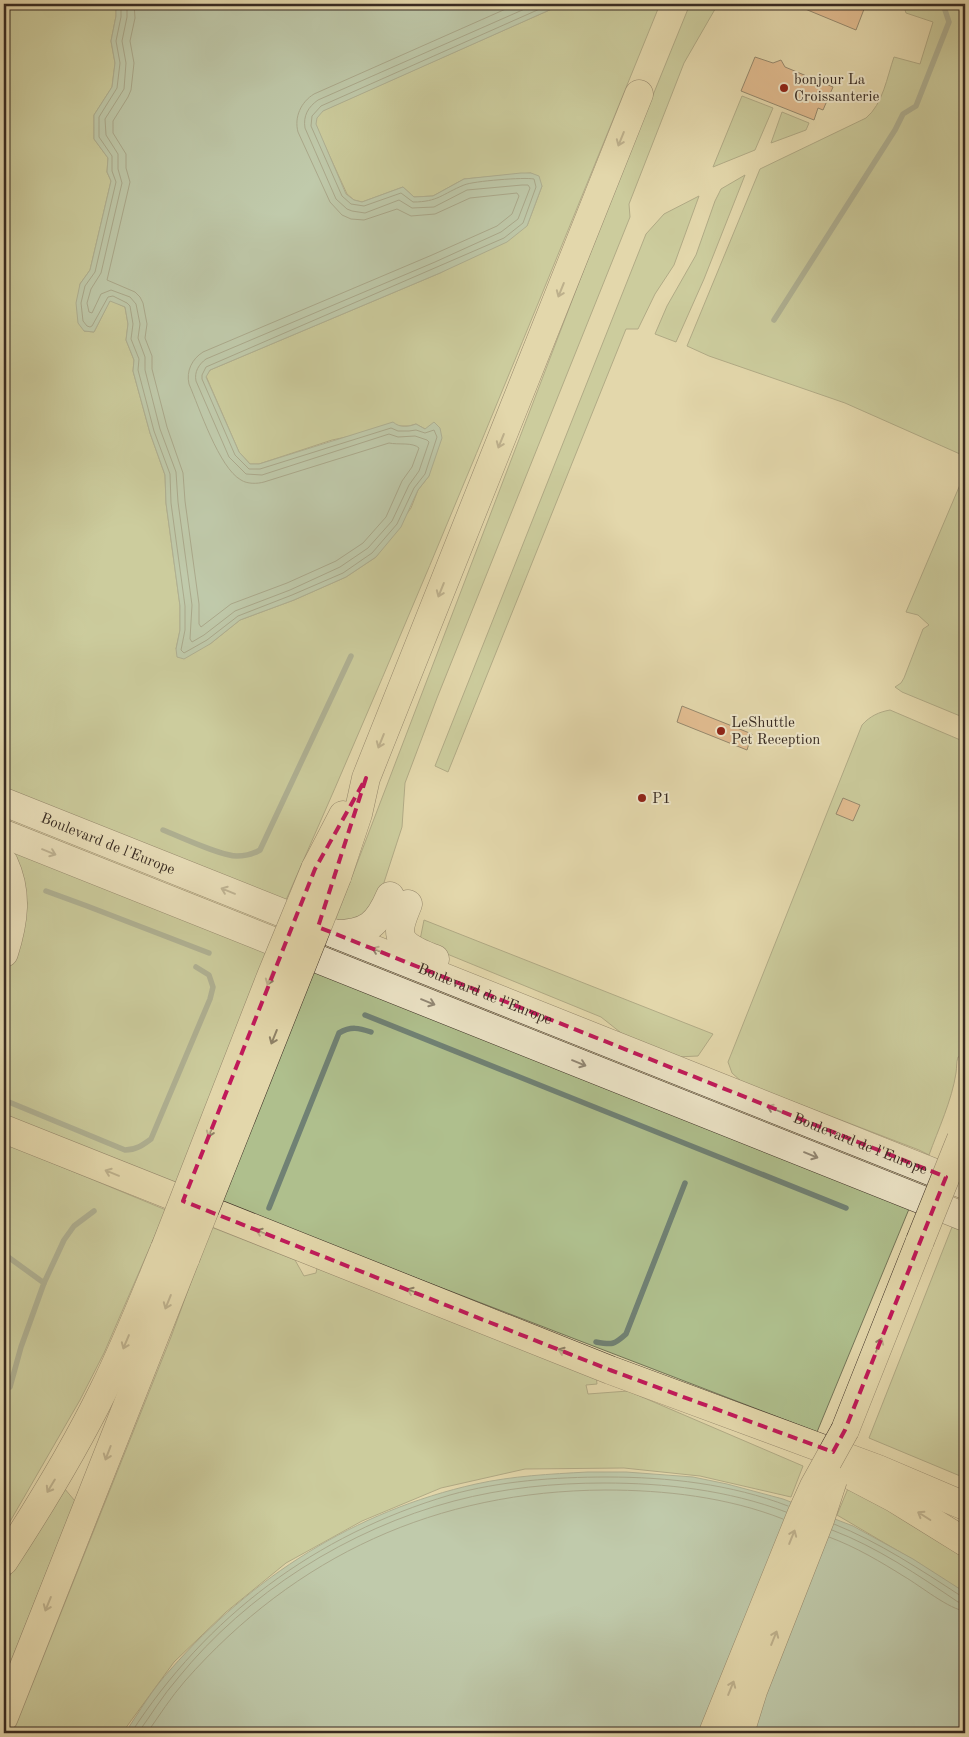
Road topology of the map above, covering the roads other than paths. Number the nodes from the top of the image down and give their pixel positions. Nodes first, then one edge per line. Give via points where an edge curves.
1 (639, 94) dead end
2 (4, 802) edge
3 (4, 834) edge
4 (4, 862) edge
5 (336, 934) junction
6 (4, 952) edge
7 (630, 1051) junction
8 (4, 1130) edge
9 (961, 1139) dead end
10 (965, 1185) edge
11 (965, 1217) edge
12 (175, 1252) junction
13 (610, 1370) junction
14 (845, 1430) junction
15 (965, 1506) edge
16 (965, 1542) edge
17 (4, 1561) edge
18 (4, 1717) edge
19 (713, 1733) edge
20 (740, 1733) edge

1 -> 12 highway, bridge via 366,778 358,814 326,873
5 -> 2 main road, Boulevard de l'Europe
3 -> 11 main road, Boulevard de l'Europe
4 - 6 main road via 14,902
7 -> 5 main road, Boulevard de l'Europe
5 - 7 main road via 366,930 399,900 400,932 408,946 566,1012
10 -> 7 main road, Boulevard de l'Europe
13 -> 8 highway
14 -> 9 highway, bridge
12 -> 17 highway via 92,1414
12 -> 18 highway
13 - 15 highway via 841,1455
16 -> 13 highway via 831,1464
19 -> 14 highway, bridge via 801,1515
20 -> 14 highway, bridge via 753,1691 820,1520

